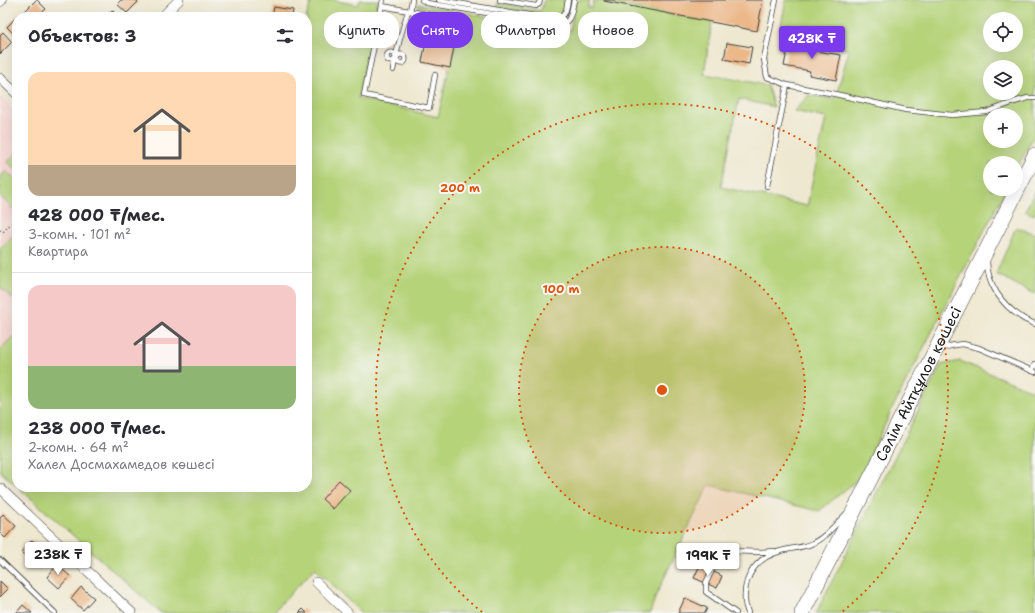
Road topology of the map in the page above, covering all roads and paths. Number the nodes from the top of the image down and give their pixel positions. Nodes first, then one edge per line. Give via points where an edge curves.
1 (179, 0) edge
2 (383, 0) edge
3 (412, 0) edge
4 (422, 0) edge
5 (439, 0) edge
6 (500, 0) edge
7 (540, 0) edge
8 (568, 0) edge
9 (574, 0) edge
10 (776, 0) edge
11 (382, 6) junction
12 (409, 11) junction
13 (167, 12) edge
14 (414, 12) edge
15 (393, 70) dead end
16 (435, 74) dead end
17 (0, 78) edge
18 (787, 85) junction
19 (12, 89) edge
20 (1035, 98) edge
21 (1035, 155) edge
22 (767, 186) dead end
23 (12, 222) edge
24 (0, 230) edge
25 (992, 239) junction
26 (1035, 324) edge
27 (932, 358) junction
28 (1035, 364) edge
29 (1034, 372) edge
30 (0, 488) edge
31 (860, 499) junction
32 (780, 551) junction
33 (0, 560) edge
34 (316, 582) dead end
35 (55, 613) edge
36 (132, 613) edge
37 (348, 613) edge
38 (736, 613) edge
39 (748, 613) edge
40 (802, 613) edge

1 - 13 street
2 - 11 lane
3 - 12 lane
4 - 9 lane via 427,3 558,25 568,21
5 - 8 lane via 553,19 564,16
6 - 7 lane via 536,6
10 - 18 lane via 764,59 767,77
11 - 12 lane
11 - 16 lane via 364,95 429,108
12 - 14 lane
12 - 15 lane
17 - 19 street
18 - 20 lane via 906,110 952,115 987,112
18 - 22 lane
21 - 25 highway, Сәлім Айтқұлов көшесі
23 - 24 path via 3,232
25 - 26 lane via 987,262 992,284 1007,305 1021,317
25 - 27 highway, Сәлім Айтқұлов көшесі
27 - 29 lane via 946,347 963,344 979,348
27 - 31 highway, Сәлім Айтқұлов көшесі
28 - 29 lane
30 - 36 street
31 - 32 lane via 825,536 812,544
31 - 40 highway, Сәлім Айтқұлов көшесі
32 - 38 lane via 728,551 718,557 706,583 706,592
32 - 39 lane via 760,560 752,570 745,585
33 - 35 lane
34 - 37 street

